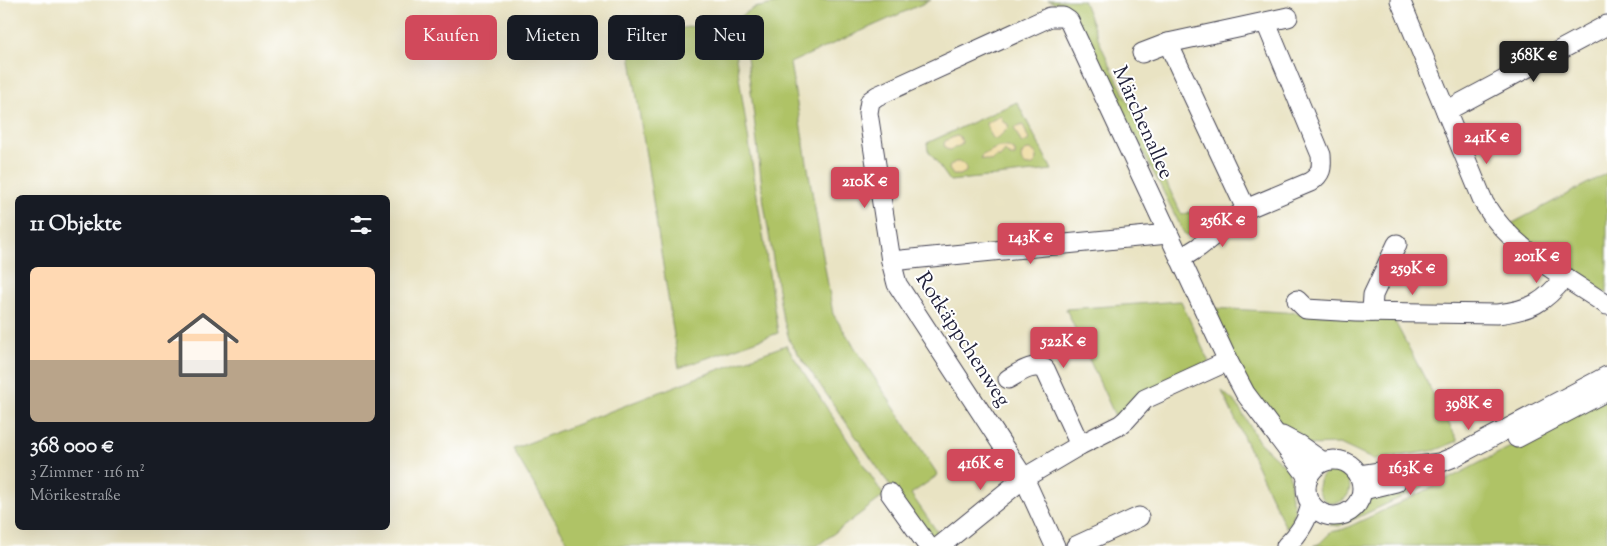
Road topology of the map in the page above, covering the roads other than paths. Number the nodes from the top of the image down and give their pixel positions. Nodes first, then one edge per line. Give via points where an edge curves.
1 (1400, 0) edge
2 (1063, 17) joint
3 (1288, 17) dead end
4 (1266, 23) junction
5 (1607, 25) edge
6 (1168, 43) junction
7 (1142, 53) dead end
8 (1446, 111) junction
9 (1246, 209) junction
10 (1168, 234) junction
11 (1397, 244) dead end
12 (1180, 259) junction
13 (891, 261) junction
14 (1565, 277) junction
15 (1297, 300) dead end
16 (1607, 306) edge
17 (1372, 312) junction
18 (1228, 361) junction
19 (1607, 376) edge
20 (1008, 379) dead end
21 (1605, 390) edge
22 (1277, 434) junction
23 (1080, 445) junction
24 (1323, 462) junction
25 (1308, 476) junction
26 (1024, 478) junction
27 (1361, 483) junction
28 (890, 493) dead end
29 (1311, 504) junction
30 (1329, 516) junction
31 (1139, 517) dead end
32 (928, 546) edge
33 (940, 546) edge
34 (1055, 546) edge
35 (1076, 546) edge
36 (1286, 546) edge
37 (1297, 546) edge

1 - 8 street
2 - 10 street, Märchenallee via 1075,32
2 - 13 street, Rotkäppchenweg via 1050,17 870,101 868,113
3 - 4 street
4 - 6 street
4 - 9 street via 1321,155 1322,168 1319,176 1310,182
5 - 8 street
6 - 7 street
6 - 9 street
8 - 14 street via 1491,215 1530,253
9 - 12 street
10 - 12 street, Märchenallee
10 - 13 street
11 - 17 street via 1373,295
12 - 18 street, Märchenallee
13 - 26 street, Rotkäppchenweg via 897,284
14 - 16 street
14 - 17 street via 1552,294 1538,304 1512,312
15 - 17 street via 1306,309
18 - 22 street, Märchenallee via 1245,393
18 - 23 street via 1145,400 1120,425
19 - 27 street via 1454,457
20 - 23 street via 1031,367 1046,369
21 - 27 street via 1557,418 1450,470 1380,485
22 - 24 street, Märchenallee
22 - 25 street, Märchenallee
23 - 26 street
24 - 25 street
24 - 27 street via 1337,460 1350,465
25 - 29 street via 1306,486
26 - 33 street
26 - 34 street, Rotkäppchenweg
27 - 30 street via 1359,501 1352,511 1341,516
28 - 32 street
29 - 30 street
29 - 36 street via 1305,523
30 - 37 street
31 - 35 street

